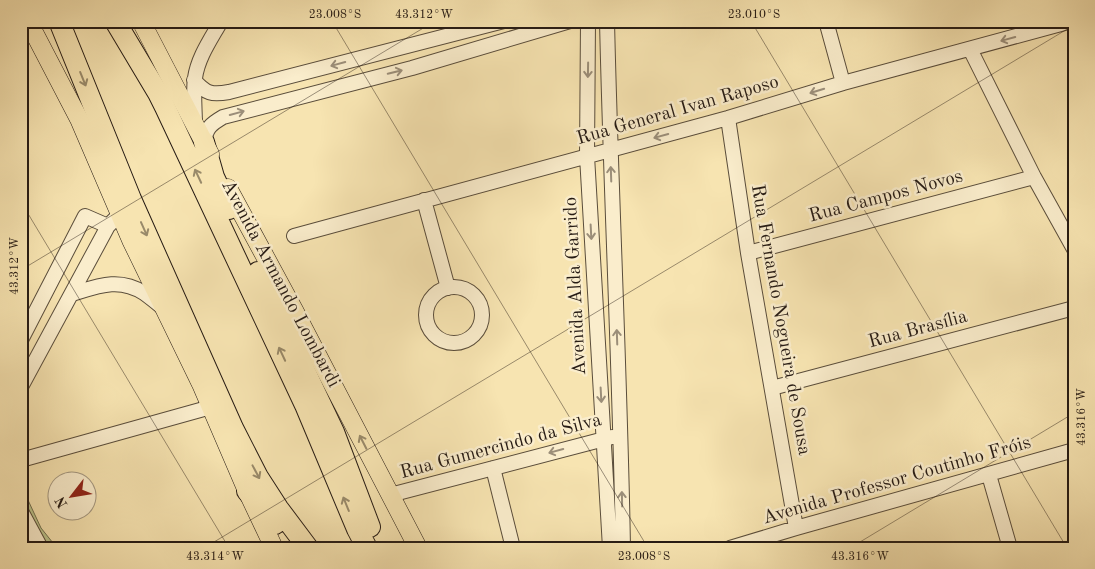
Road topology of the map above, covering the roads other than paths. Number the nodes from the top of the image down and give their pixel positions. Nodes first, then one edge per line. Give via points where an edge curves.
1 (115, 21) edge
2 (133, 21) edge
3 (141, 21) edge
4 (221, 21) edge
5 (504, 21) edge
6 (570, 21) edge
7 (588, 21) edge
8 (607, 21) edge
9 (826, 21) edge
10 (1072, 21) edge
11 (31, 27) edge
12 (62, 28) edge
13 (970, 49) junction
14 (164, 65) junction
15 (194, 80) junction
16 (843, 83) junction
17 (728, 118) junction
18 (200, 134) junction
19 (610, 150) junction
20 (587, 156) junction
21 (1034, 176) junction
22 (424, 200) junction
23 (114, 220) junction
24 (294, 236) dead end
25 (1074, 249) edge
26 (748, 253) junction
27 (448, 288) junction
28 (72, 294) junction
29 (1074, 308) edge
30 (164, 309) junction
31 (21, 340) edge
32 (199, 352) junction
33 (21, 387) edge
34 (772, 388) junction
35 (211, 407) junction
36 (621, 435) junction
37 (603, 439) junction
38 (1074, 450) edge
39 (21, 460) edge
40 (493, 468) junction
41 (989, 475) junction
42 (247, 491) junction
43 (390, 495) junction
44 (21, 511) edge
45 (796, 528) junction
46 (41, 548) edge
47 (274, 548) edge
48 (294, 548) edge
49 (308, 548) edge
50 (366, 548) edge
51 (376, 548) edge
52 (418, 548) edge
53 (512, 548) edge
54 (610, 548) edge
55 (623, 548) edge
56 (730, 548) edge
57 (1010, 548) edge

50 -> 1 highway, Avenida Armando Lombardi via 305,405 178,134
2 - 14 main road
3 - 14 main road, Avenida Armando Lombardi
4 - 15 street via 202,54
5 -> 15 street via 229,92 209,93
18 -> 6 street via 205,134 223,116 412,68
7 -> 20 street, Avenida Alda Garrido
8 - 19 street, Avenida Alda Garrido
9 - 16 street
10 -> 13 street, Rua General Ivan Raposo
11 - 23 main road via 79,119
12 -> 32 highway via 131,199
13 - 16 street, Rua General Ivan Raposo
13 - 21 street
14 - 18 main road, Avenida Armando Lombardi
15 - 18 street
16 -> 17 street, Rua General Ivan Raposo
17 -> 19 street, Rua General Ivan Raposo
17 - 26 street, Rua Fernando Nogueira de Sousa
43 -> 18 main road, Avenida Armando Lombardi
18 - 51 highway via 224,200 334,432
19 - 20 street, Rua General Ivan Raposo
36 -> 19 street, Avenida Alda Garrido
20 - 22 street, Rua General Ivan Raposo
20 -> 37 street, Avenida Alda Garrido
21 - 25 street
21 - 26 street, Rua Campos Novos
22 - 24 street, Rua General Ivan Raposo
22 - 27 street
23 - 28 street
23 - 30 main road
23 - 31 street via 85,216
26 - 34 street, Rua Fernando Nogueira de Sousa
27 - 27 street via 431,298 426,308 428,328 444,341 464,341 479,327 480,308 468,291
28 - 30 street via 112,283 143,293
28 - 33 street
29 - 34 street, Rua Brasília
30 - 32 highway
30 - 35 main road
32 -> 49 highway via 258,477
34 - 45 street, Rua Fernando Nogueira de Sousa
35 - 39 street
35 - 42 main road
36 - 37 street, Rua Gumercindo da Silva
55 -> 36 street, Avenida Alda Garrido
37 -> 40 street, Rua Gumercindo da Silva
37 - 54 street, Avenida Alda Garrido
38 - 41 street, Avenida Professor Coutinho Fróis
40 - 43 street, Rua Gumercindo da Silva
40 - 53 street
41 - 45 street, Avenida Professor Coutinho Fróis
41 - 57 street
42 - 47 main road
42 - 48 highway
43 - 52 main road, Avenida Armando Lombardi
44 - 46 street
45 - 56 street, Avenida Professor Coutinho Fróis

